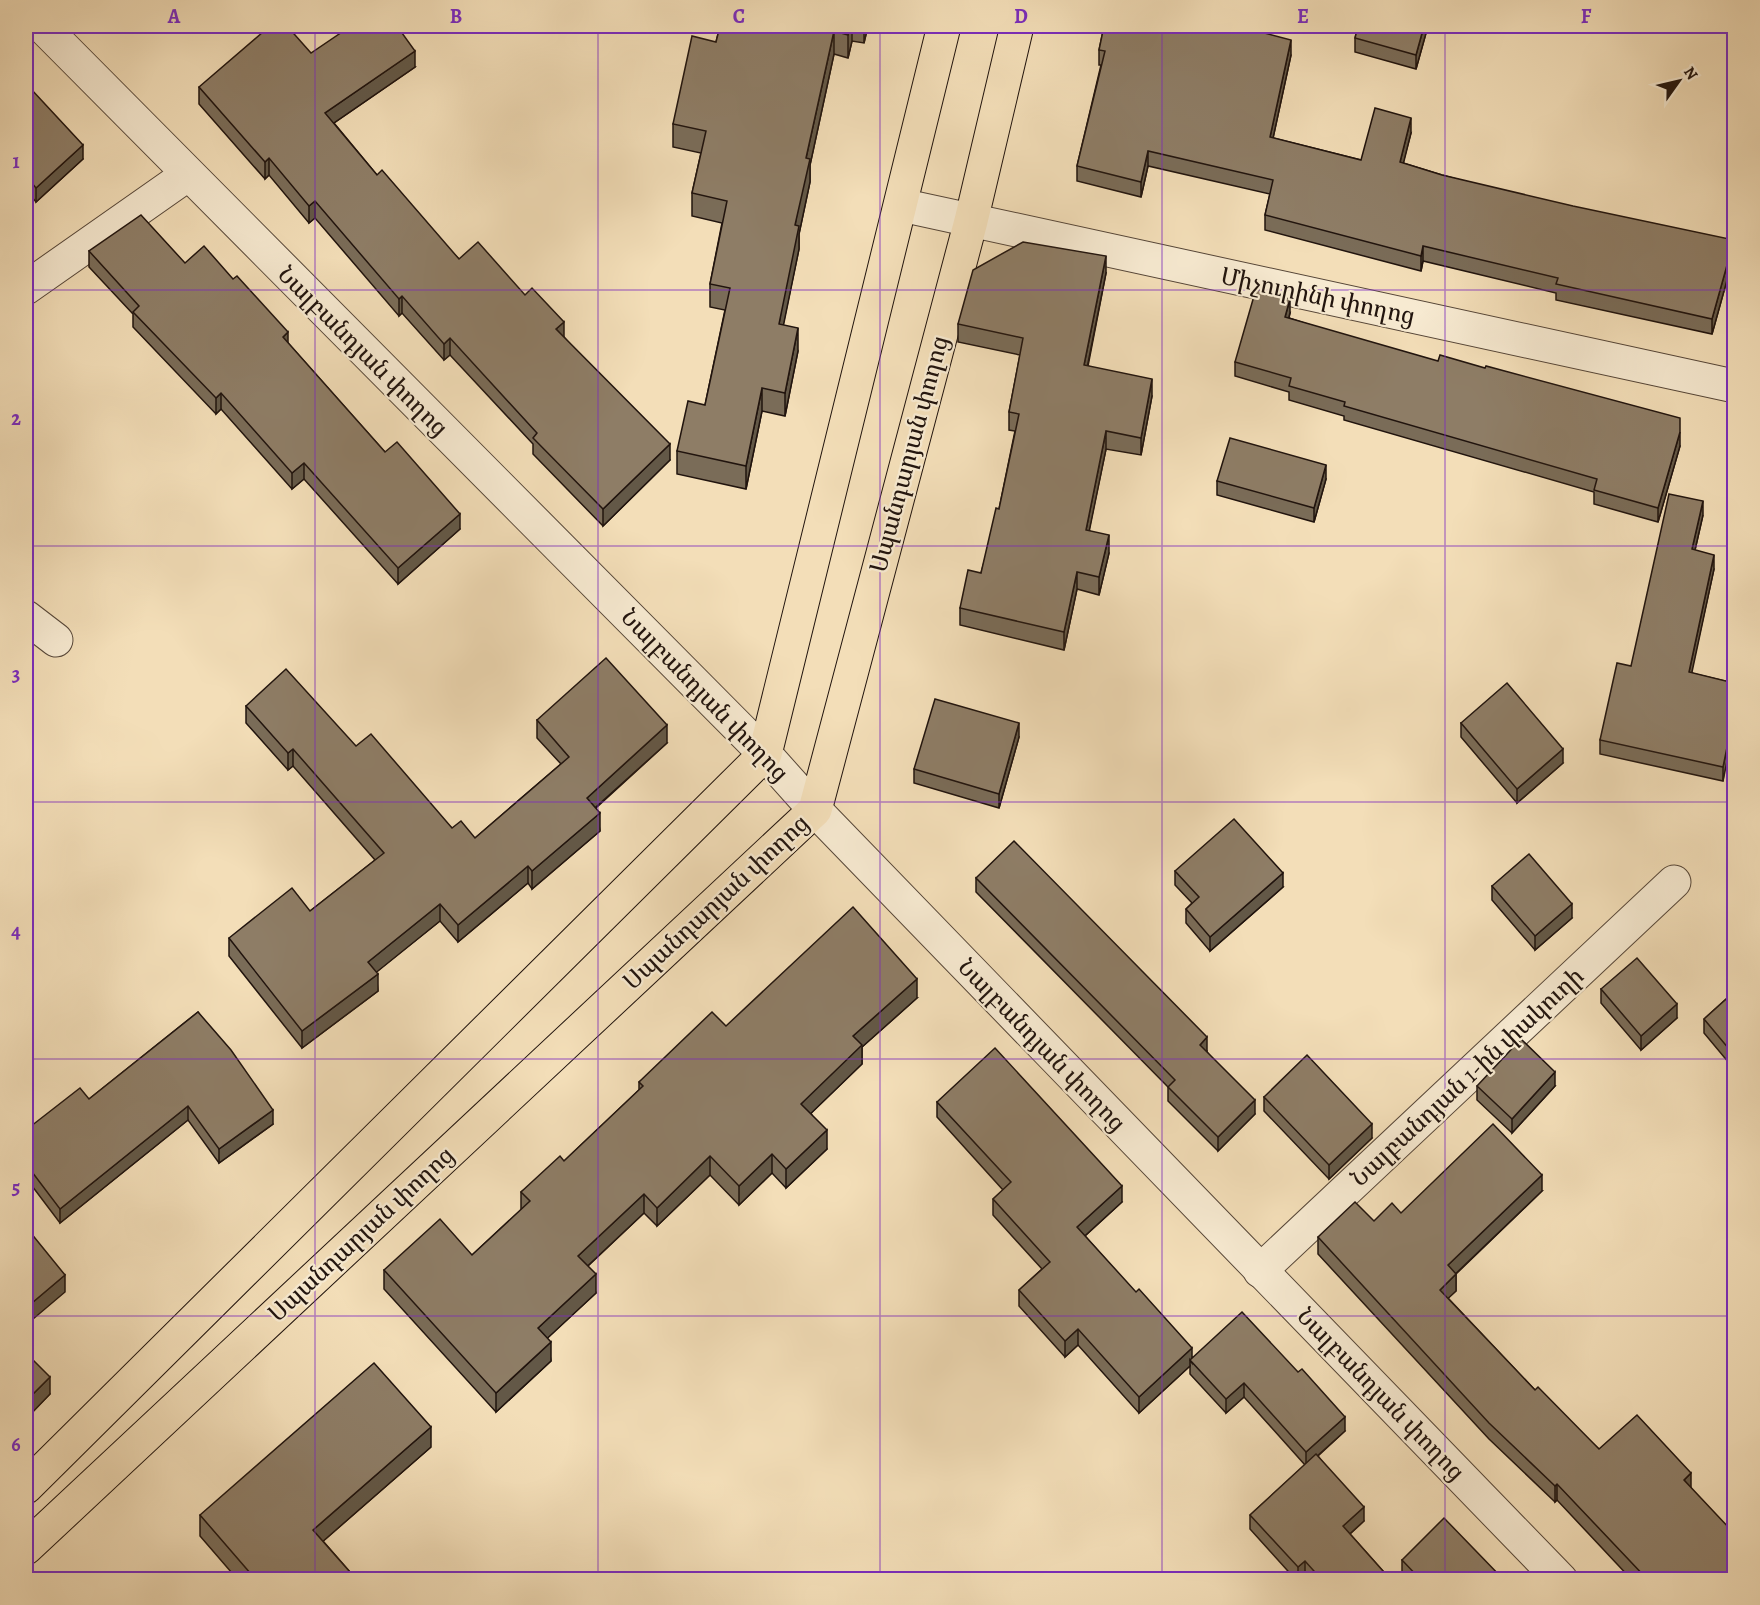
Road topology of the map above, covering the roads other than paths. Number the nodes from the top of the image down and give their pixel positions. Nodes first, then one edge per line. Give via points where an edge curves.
1 (42, 26) edge
2 (944, 26) edge
3 (1017, 26) edge
4 (187, 175) junction
5 (901, 206) junction
6 (971, 221) junction
7 (26, 288) edge
8 (1734, 386) edge
9 (26, 617) edge
10 (56, 640) dead end
11 (765, 754) junction
12 (815, 810) junction
13 (1674, 882) dead end
14 (1260, 1271) junction
15 (26, 1487) edge
16 (26, 1548) edge
17 (1561, 1580) edge

1 - 4 street, Նալբանդյան փողոց
2 - 5 main road
3 - 6 main road, Սպանդարյան փողոց
4 - 7 street
4 - 11 street, Նալբանդյան փողոց
5 - 6 street, Միչուրինի փողոց
5 - 11 main road
6 - 8 street, Միչուրինի փողոց
6 - 12 main road, Սպանդարյան փողոց
9 - 10 street
11 - 12 street, Նալբանդյան փողոց
11 - 15 main road
12 - 14 street, Նալբանդյան փողոց
12 - 16 main road, Սպանդարյան փողոց
13 - 14 street, Նալբանդյան 1-ին փակուղի
14 - 17 street, Նալբանդյան փողոց

